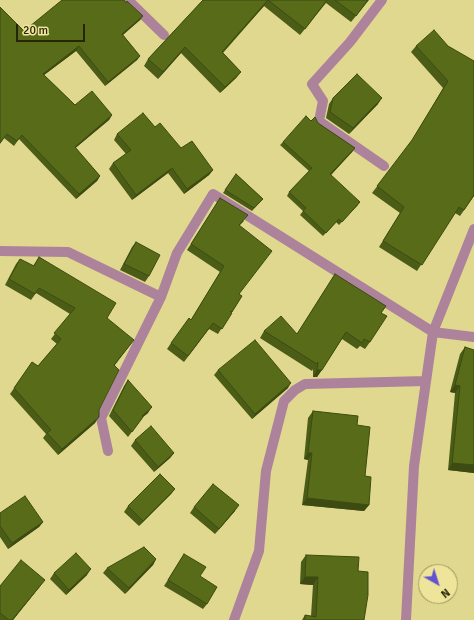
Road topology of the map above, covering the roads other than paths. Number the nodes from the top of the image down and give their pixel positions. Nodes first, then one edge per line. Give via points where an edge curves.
1 (128, 0) edge
2 (382, 0) edge
3 (164, 35) dead end
4 (384, 166) dead end
5 (474, 229) edge
6 (0, 251) edge
7 (161, 297) junction
8 (433, 332) junction
9 (474, 337) edge
10 (426, 381) junction
11 (108, 451) dead end
12 (234, 620) edge
13 (406, 620) edge

1 - 3 street
2 - 4 street via 350,42 312,84 323,101 319,121
5 - 8 street
6 - 7 street via 68,252
7 - 8 street via 177,253 213,194
7 - 11 street via 101,418
8 - 9 street
8 - 10 street
10 - 12 street via 305,384 284,401 266,472 259,551
10 - 13 street via 414,466

